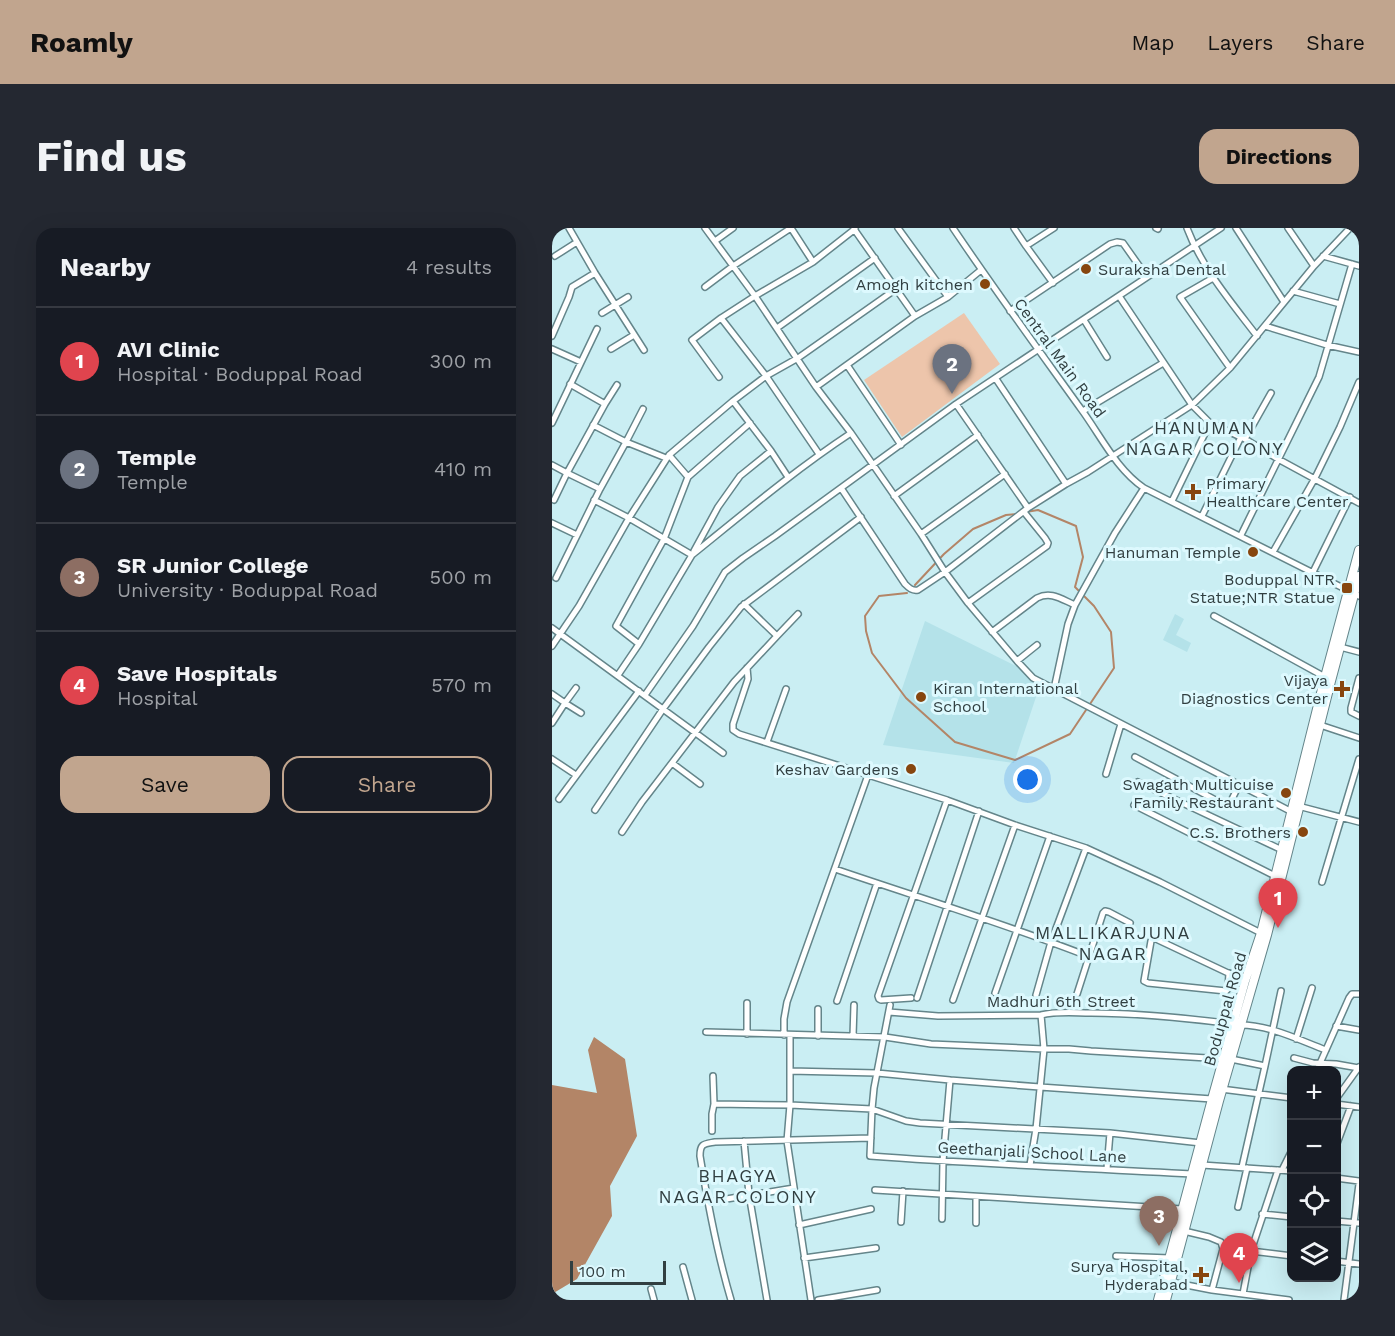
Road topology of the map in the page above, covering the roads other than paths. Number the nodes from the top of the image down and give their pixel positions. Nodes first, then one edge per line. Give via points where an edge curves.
1 (570, 228) edge
2 (705, 228) edge
3 (733, 228) edge
4 (791, 228) edge
5 (898, 228) edge
6 (953, 228) edge
7 (1014, 228) edge
8 (1054, 228) edge
9 (1186, 228) edge
10 (1221, 228) edge
11 (1236, 228) edge
12 (1288, 228) edge
13 (1350, 228) edge
14 (854, 229) edge
15 (715, 241) junction
16 (578, 242) junction
17 (1026, 246) junction
18 (1194, 246) junction
19 (555, 256) dead end
20 (1323, 256) junction
21 (875, 258) junction
22 (813, 262) junction
23 (1352, 264) junction
24 (733, 266) junction
25 (1314, 266) junction
26 (1359, 266) edge
27 (981, 270) junction
28 (595, 273) junction
29 (1147, 277) junction
30 (1213, 278) junction
31 (1053, 284) junction
32 (705, 286) dead end
33 (896, 289) junction
34 (1293, 291) junction
35 (755, 296) junction
36 (1119, 296) junction
37 (628, 297) dead end
38 (948, 297) junction
39 (1284, 302) junction
40 (615, 304) junction
41 (1340, 304) junction
42 (1010, 311) junction
43 (602, 313) dead end
44 (915, 316) junction
45 (721, 318) junction
46 (1084, 320) junction
47 (1265, 326) junction
48 (777, 328) junction
49 (597, 329) dead end
50 (634, 335) junction
51 (552, 336) edge
52 (1257, 336) junction
53 (1327, 345) junction
54 (552, 349) edge
55 (611, 349) dead end
56 (644, 350) dead end
57 (1038, 351) junction
58 (1359, 352) edge
59 (1107, 357) dead end
60 (798, 358) junction
61 (581, 362) junction
62 (1164, 363) junction
63 (847, 365) junction
64 (1230, 368) junction
65 (766, 376) junction
66 (719, 377) dead end
67 (996, 380) junction
68 (1359, 382) edge
69 (570, 384) junction
70 (617, 385) dead end
71 (816, 387) junction
72 (1271, 393) dead end
73 (733, 401) junction
74 (605, 404) junction
75 (956, 404) junction
76 (1192, 405) junction
77 (643, 409) dead end
78 (1083, 411) junction
79 (552, 423) edge
80 (750, 423) junction
81 (1210, 423) junction
82 (593, 425) junction
83 (850, 433) junction
84 (978, 435) junction
85 (1243, 438) junction
86 (626, 442) junction
87 (901, 446) junction
88 (771, 451) junction
89 (819, 454) junction
90 (668, 456) junction
91 (1113, 456) junction
92 (1278, 459) junction
93 (552, 465) edge
94 (873, 466) junction
95 (567, 473) junction
96 (1005, 474) junction
97 (688, 477) junction
98 (788, 477) junction
99 (1315, 478) junction
100 (1066, 484) junction
101 (841, 488) junction
102 (1144, 488) junction
103 (600, 489) junction
104 (894, 496) junction
105 (1350, 497) junction
106 (554, 500) dead end
107 (594, 500) junction
108 (1172, 501) junction
109 (1359, 503) edge
110 (1026, 510) junction
111 (1202, 516) junction
112 (861, 517) junction
113 (629, 518) junction
114 (552, 523) edge
115 (921, 534) junction
116 (577, 535) junction
117 (1241, 536) junction
118 (664, 539) junction
119 (1359, 550) edge
120 (1274, 552) junction
121 (692, 555) junction
122 (945, 572) junction
123 (1313, 572) junction
124 (1359, 576) edge
125 (556, 578) dead end
126 (1354, 593) edge
127 (969, 603) junction
128 (744, 604) junction
129 (1075, 605) junction
130 (798, 614) dead end
131 (1214, 615) dead end
132 (552, 628) edge
133 (992, 632) junction
134 (561, 634) junction
135 (777, 636) junction
136 (639, 644) junction
137 (1037, 645) dead end
138 (552, 646) edge
139 (1340, 647) junction
140 (1359, 652) edge
141 (1017, 661) junction
142 (747, 668) junction
143 (618, 675) junction
144 (1325, 677) junction
145 (1359, 678) edge
146 (576, 688) dead end
147 (786, 689) dead end
148 (1054, 689) junction
149 (639, 691) junction
150 (552, 694) edge
151 (645, 695) junction
152 (566, 703) junction
153 (663, 709) junction
154 (581, 713) dead end
155 (1359, 716) edge
156 (552, 723) edge
157 (1121, 724) junction
158 (1320, 725) junction
159 (696, 732) junction
160 (1359, 738) edge
161 (767, 742) junction
162 (723, 753) dead end
163 (1134, 757) dead end
164 (552, 759) edge
165 (1359, 759) edge
166 (672, 763) junction
167 (1106, 774) dead end
168 (576, 775) junction
169 (867, 776) junction
170 (1138, 782) dead end
171 (700, 784) dead end
172 (1239, 785) junction
173 (559, 799) dead end
174 (947, 800) junction
175 (1134, 805) dead end
176 (1295, 808) junction
177 (595, 810) dead end
178 (979, 811) junction
179 (1342, 817) junction
180 (1359, 822) edge
181 (1015, 825) junction
182 (622, 832) dead end
183 (1050, 836) junction
184 (1086, 848) junction
185 (1282, 850) junction
186 (835, 868) junction
187 (1275, 876) junction
188 (1322, 882) dead end
189 (878, 883) junction
190 (914, 895) junction
191 (946, 906) junction
192 (983, 918) junction
193 (1130, 923) dead end
194 (1016, 930) junction
195 (1261, 933) junction
196 (1051, 942) junction
197 (1090, 957) junction
198 (1229, 973) junction
199 (1246, 988) junction
200 (1312, 988) dead end
201 (1281, 991) dead end
202 (995, 993) dead end
203 (1077, 994) dead end
204 (1359, 994) edge
205 (1036, 995) dead end
206 (953, 1000) dead end
207 (837, 1001) dead end
208 (747, 1003) dead end
209 (854, 1005) dead end
210 (890, 1005) dead end
211 (818, 1009) dead end
212 (889, 1012) junction
213 (1041, 1016) junction
214 (1237, 1025) junction
215 (1336, 1026) junction
216 (1271, 1030) junction
217 (1359, 1030) edge
218 (706, 1032) dead end
219 (747, 1034) junction
220 (787, 1035) junction
221 (818, 1036) junction
222 (853, 1036) junction
223 (885, 1037) junction
224 (1296, 1039) junction
225 (1044, 1049) junction
226 (1326, 1050) junction
227 (1294, 1058) dead end
228 (1227, 1059) junction
229 (1265, 1066) junction
230 (1315, 1066) edge
231 (1318, 1066) edge
232 (1324, 1066) edge
233 (1359, 1068) edge
234 (789, 1071) junction
235 (877, 1073) junction
236 (713, 1076) dead end
237 (950, 1080) junction
238 (1040, 1088) junction
239 (1219, 1089) junction
240 (1341, 1092) edge
241 (1258, 1093) junction
242 (1287, 1097) edge
243 (1212, 1098) junction
244 (714, 1104) junction
245 (790, 1105) junction
246 (1341, 1105) edge
247 (1351, 1106) junction
248 (1359, 1107) edge
249 (872, 1108) junction
250 (946, 1125) junction
251 (1036, 1129) junction
252 (712, 1131) dead end
253 (1110, 1133) junction
254 (1341, 1133) edge
255 (871, 1138) junction
256 (744, 1141) junction
257 (787, 1141) junction
258 (1201, 1143) junction
259 (1287, 1158) edge
260 (943, 1161) junction
261 (1030, 1165) junction
262 (1202, 1165) junction
263 (1244, 1167) junction
264 (1107, 1169) junction
265 (1280, 1170) junction
266 (1287, 1171) edge
267 (1192, 1174) junction
268 (1341, 1179) edge
269 (1359, 1182) edge
270 (794, 1188) junction
271 (875, 1190) dead end
272 (903, 1191) junction
273 (749, 1194) junction
274 (942, 1194) junction
275 (976, 1197) junction
276 (708, 1202) junction
277 (1238, 1207) dead end
278 (871, 1209) dead end
279 (1182, 1209) junction
280 (1262, 1214) junction
281 (1287, 1216) edge
282 (942, 1220) dead end
283 (902, 1222) dead end
284 (1341, 1222) edge
285 (976, 1223) dead end
286 (1356, 1223) edge
287 (799, 1225) junction
288 (1184, 1231) junction
289 (876, 1248) dead end
290 (1251, 1251) junction
291 (1287, 1255) edge
292 (1116, 1256) dead end
293 (804, 1258) junction
294 (1170, 1258) junction
295 (1341, 1262) edge
296 (1349, 1263) junction
297 (1359, 1264) edge
298 (684, 1267) dead end
299 (1171, 1282) junction
300 (651, 1289) dead end
301 (877, 1290) dead end
302 (1212, 1290) junction
303 (1244, 1294) junction
304 (654, 1300) edge
305 (692, 1300) edge
306 (731, 1300) edge
307 (766, 1300) edge
308 (811, 1300) edge
309 (818, 1300) edge
310 (1158, 1300) edge
311 (1166, 1300) edge
312 (1288, 1300) edge
313 (1344, 1300) edge

1 - 16 street
2 - 15 street
3 - 15 street
4 - 22 street
4 - 24 street
5 - 38 street
6 - 27 street, Central Main Road
7 - 17 street
8 - 17 street
9 - 18 street
10 - 18 street
11 - 39 street
12 - 25 street
13 - 20 street
14 - 21 street
14 - 22 street
15 - 24 street
16 - 19 street
16 - 28 street
17 - 31 street
18 - 29 street
18 - 30 street
20 - 23 street
20 - 25 street
21 - 33 street
21 - 48 street
22 - 35 street
23 - 26 street
23 - 41 street
24 - 32 street
24 - 35 street
25 - 34 street
27 - 38 street
27 - 42 street, Central Main Road
28 - 40 street
28 - 51 street via 572,287
29 - 31 street via 1123,243 1117,242
29 - 36 street
30 - 52 street
30 - 64 street via 1180,297
31 - 42 street
33 - 44 street
33 - 60 street
34 - 39 street
34 - 41 street
35 - 45 street
35 - 48 street
36 - 46 street
36 - 62 street
37 - 40 street
38 - 44 street
39 - 47 street
40 - 43 street
40 - 50 street
41 - 53 street
42 - 57 street, Central Main Road
44 - 63 street
45 - 65 street
45 - 66 street via 692,340
46 - 57 street
46 - 59 street
47 - 52 street
47 - 53 street
48 - 60 street
49 - 61 street
50 - 55 street
50 - 56 street
52 - 64 street
53 - 58 street
53 - 92 street via 1319,377
54 - 61 street
57 - 67 street
57 - 78 street, Central Main Road
60 - 65 street
60 - 71 street
61 - 69 street
62 - 76 street
62 - 78 street
63 - 71 street
63 - 87 street
64 - 76 street
65 - 73 street
65 - 89 street
67 - 75 street
67 - 100 street
68 - 99 street
69 - 74 street
69 - 79 street
70 - 74 street
71 - 83 street
72 - 85 street
73 - 80 street
73 - 90 street
74 - 82 street
75 - 84 street
75 - 87 street
76 - 81 street
76 - 91 street
77 - 86 street
78 - 91 street, Central Main Road
80 - 88 street
80 - 97 street
81 - 85 street
81 - 108 street
82 - 86 street
82 - 95 street
83 - 89 street
83 - 94 street
84 - 96 street
84 - 104 street
85 - 92 street
85 - 111 street
86 - 90 street
86 - 103 street
87 - 94 street
88 - 98 street
88 - 121 street via 740,476
89 - 98 street
90 - 97 street
90 - 113 street
91 - 100 street
91 - 102 street, Central Main Road
92 - 99 street
92 - 117 street
93 - 95 street
94 - 101 street
94 - 104 street
95 - 103 street
95 - 106 street
96 - 110 street
96 - 115 street
97 - 118 street
98 - 121 street
99 - 105 street
99 - 120 street
100 - 110 street
101 - 112 street
101 - 151 street via 725,572
102 - 108 street, Central Main Road
102 - 129 street
103 - 107 street
104 - 115 street
105 - 109 street
105 - 123 street
107 - 113 street
107 - 116 street
108 - 111 street, Central Main Road
110 - 122 street
110 - 127 street via 1047,546
111 - 117 street, Central Main Road
112 - 122 street via 909,588 918,590
112 - 128 street
113 - 118 street
113 - 134 street
114 - 116 street
115 - 122 street
116 - 125 street
117 - 120 street, Central Main Road
118 - 121 street
118 - 136 street via 616,626
119 - 126 street, Boduppal Road
120 - 123 street, Central Main Road
121 - 136 street
122 - 127 street
123 - 126 street, Central Main Road
124 - 126 street, Boduppal Road
126 - 139 street, Boduppal Road
126 - 144 street, Boduppal Road
127 - 133 street
128 - 135 street
128 - 153 street
129 - 133 street via 1044,594
129 - 148 street
130 - 135 street
131 - 144 street
132 - 134 street
133 - 141 street
134 - 138 street
134 - 143 street
135 - 142 street
136 - 143 street
137 - 141 street
139 - 140 street
139 - 158 street, Boduppal Road
141 - 148 street via 1033,678
142 - 159 street
142 - 161 street via 748,678 732,727 739,734
143 - 149 street
144 - 176 street, Boduppal Road
145 - 155 street via 1351,712
146 - 152 street
147 - 161 street
148 - 157 street
149 - 151 street
149 - 168 street
150 - 152 street
151 - 153 street
152 - 154 street
152 - 156 street
153 - 159 street
153 - 177 street
157 - 167 street
157 - 172 street
158 - 160 street
158 - 176 street, Boduppal Road
159 - 162 street
159 - 166 street
161 - 169 street
163 - 172 street via 1221,804 1230,803
164 - 168 street
165 - 179 street
166 - 171 street
166 - 182 street
168 - 173 street
169 - 174 street
169 - 186 street
170 - 185 street
172 - 176 street
174 - 178 street
174 - 190 street
175 - 187 street
176 - 179 street
176 - 185 street, Boduppal Road
176 - 199 street, Boduppal Road via 1267,935
178 - 181 street
178 - 191 street
179 - 180 street
179 - 188 street
181 - 183 street
181 - 192 street
183 - 184 street
183 - 194 street
184 - 195 street
184 - 196 street
185 - 187 street, Boduppal Road
186 - 189 street
186 - 220 street via 787,1002
187 - 195 street, Boduppal Road
189 - 190 street
189 - 207 street
190 - 191 street
190 - 191 street via 878,996 881,1000 914,998
191 - 192 street
192 - 194 street
192 - 206 street
193 - 197 street via 1105,911
194 - 196 street
194 - 202 street
195 - 199 street, Boduppal Road
196 - 197 street
196 - 205 street
197 - 203 street
198 - 198 street via 1152,939 1144,981 1226,991
198 - 199 street
199 - 214 street, Boduppal Road
200 - 224 street
201 - 216 street
204 - 215 street via 1349,998
208 - 219 street
209 - 222 street
210 - 212 street
211 - 221 street
212 - 213 street, Madhuri 6th Street
212 - 223 street
213 - 214 street, Madhuri 6th Street via 1053,1012 1119,1013
213 - 225 street
214 - 216 street, Madhuri 6th Street
214 - 228 street, Boduppal Road
215 - 217 street
215 - 226 street
216 - 224 street, Madhuri 6th Street
216 - 229 street
218 - 219 street
219 - 220 street
220 - 221 street
220 - 234 street
221 - 222 street
222 - 223 street
223 - 225 street via 931,1044
223 - 235 street
224 - 226 street, Madhuri 6th Street
225 - 228 street
225 - 238 street
226 - 231 street
227 - 230 street
228 - 229 street
228 - 239 street, Boduppal Road
229 - 241 street
232 - 233 street
233 - 240 street
234 - 235 street
234 - 245 street
235 - 237 street
235 - 249 street
236 - 244 street
237 - 238 street
237 - 250 street
238 - 243 street
238 - 251 street
239 - 241 street
239 - 243 street, Boduppal Road
239 - 262 street, Boduppal Road
241 - 242 street
241 - 263 street
243 - 258 street, Boduppal Road
244 - 245 street
244 - 252 street
245 - 249 street
245 - 257 street
246 - 247 street
247 - 248 street
247 - 254 street
249 - 250 street via 906,1121
249 - 255 street
250 - 251 street
250 - 260 street
251 - 253 street
251 - 261 street
253 - 258 street
253 - 264 street
255 - 257 street
255 - 260 street, Geethanjali School Lane via 870,1156
256 - 257 street
256 - 273 street
256 - 276 street via 705,1143 700,1149
257 - 270 street
258 - 267 street, Boduppal Road
259 - 265 street
260 - 261 street, Geethanjali School Lane
260 - 274 street
261 - 264 street, Geethanjali School Lane
262 - 263 street
262 - 288 street, Boduppal Road
263 - 265 street
263 - 277 street
264 - 267 street, Geethanjali School Lane
265 - 266 street
265 - 280 street
267 - 279 street, Boduppal Road
268 - 269 street
269 - 286 street
270 - 273 street
270 - 287 street
271 - 272 street
272 - 274 street
272 - 283 street
273 - 276 street
273 - 307 street
274 - 275 street
274 - 282 street
275 - 279 street
275 - 285 street
276 - 306 street
278 - 287 street
279 - 294 street, Boduppal Road
280 - 281 street
280 - 290 street
284 - 286 street
286 - 296 street
287 - 293 street
288 - 299 street, Boduppal Road
288 - 302 street via 1221,1242 1223,1249
289 - 293 street
290 - 291 street
290 - 303 street
292 - 294 street
293 - 308 street
294 - 310 street, Boduppal Road
295 - 296 street
296 - 297 street
296 - 313 street
298 - 305 street
299 - 302 street
299 - 311 street, Boduppal Road
300 - 304 street
301 - 309 street
302 - 303 street
303 - 312 street

